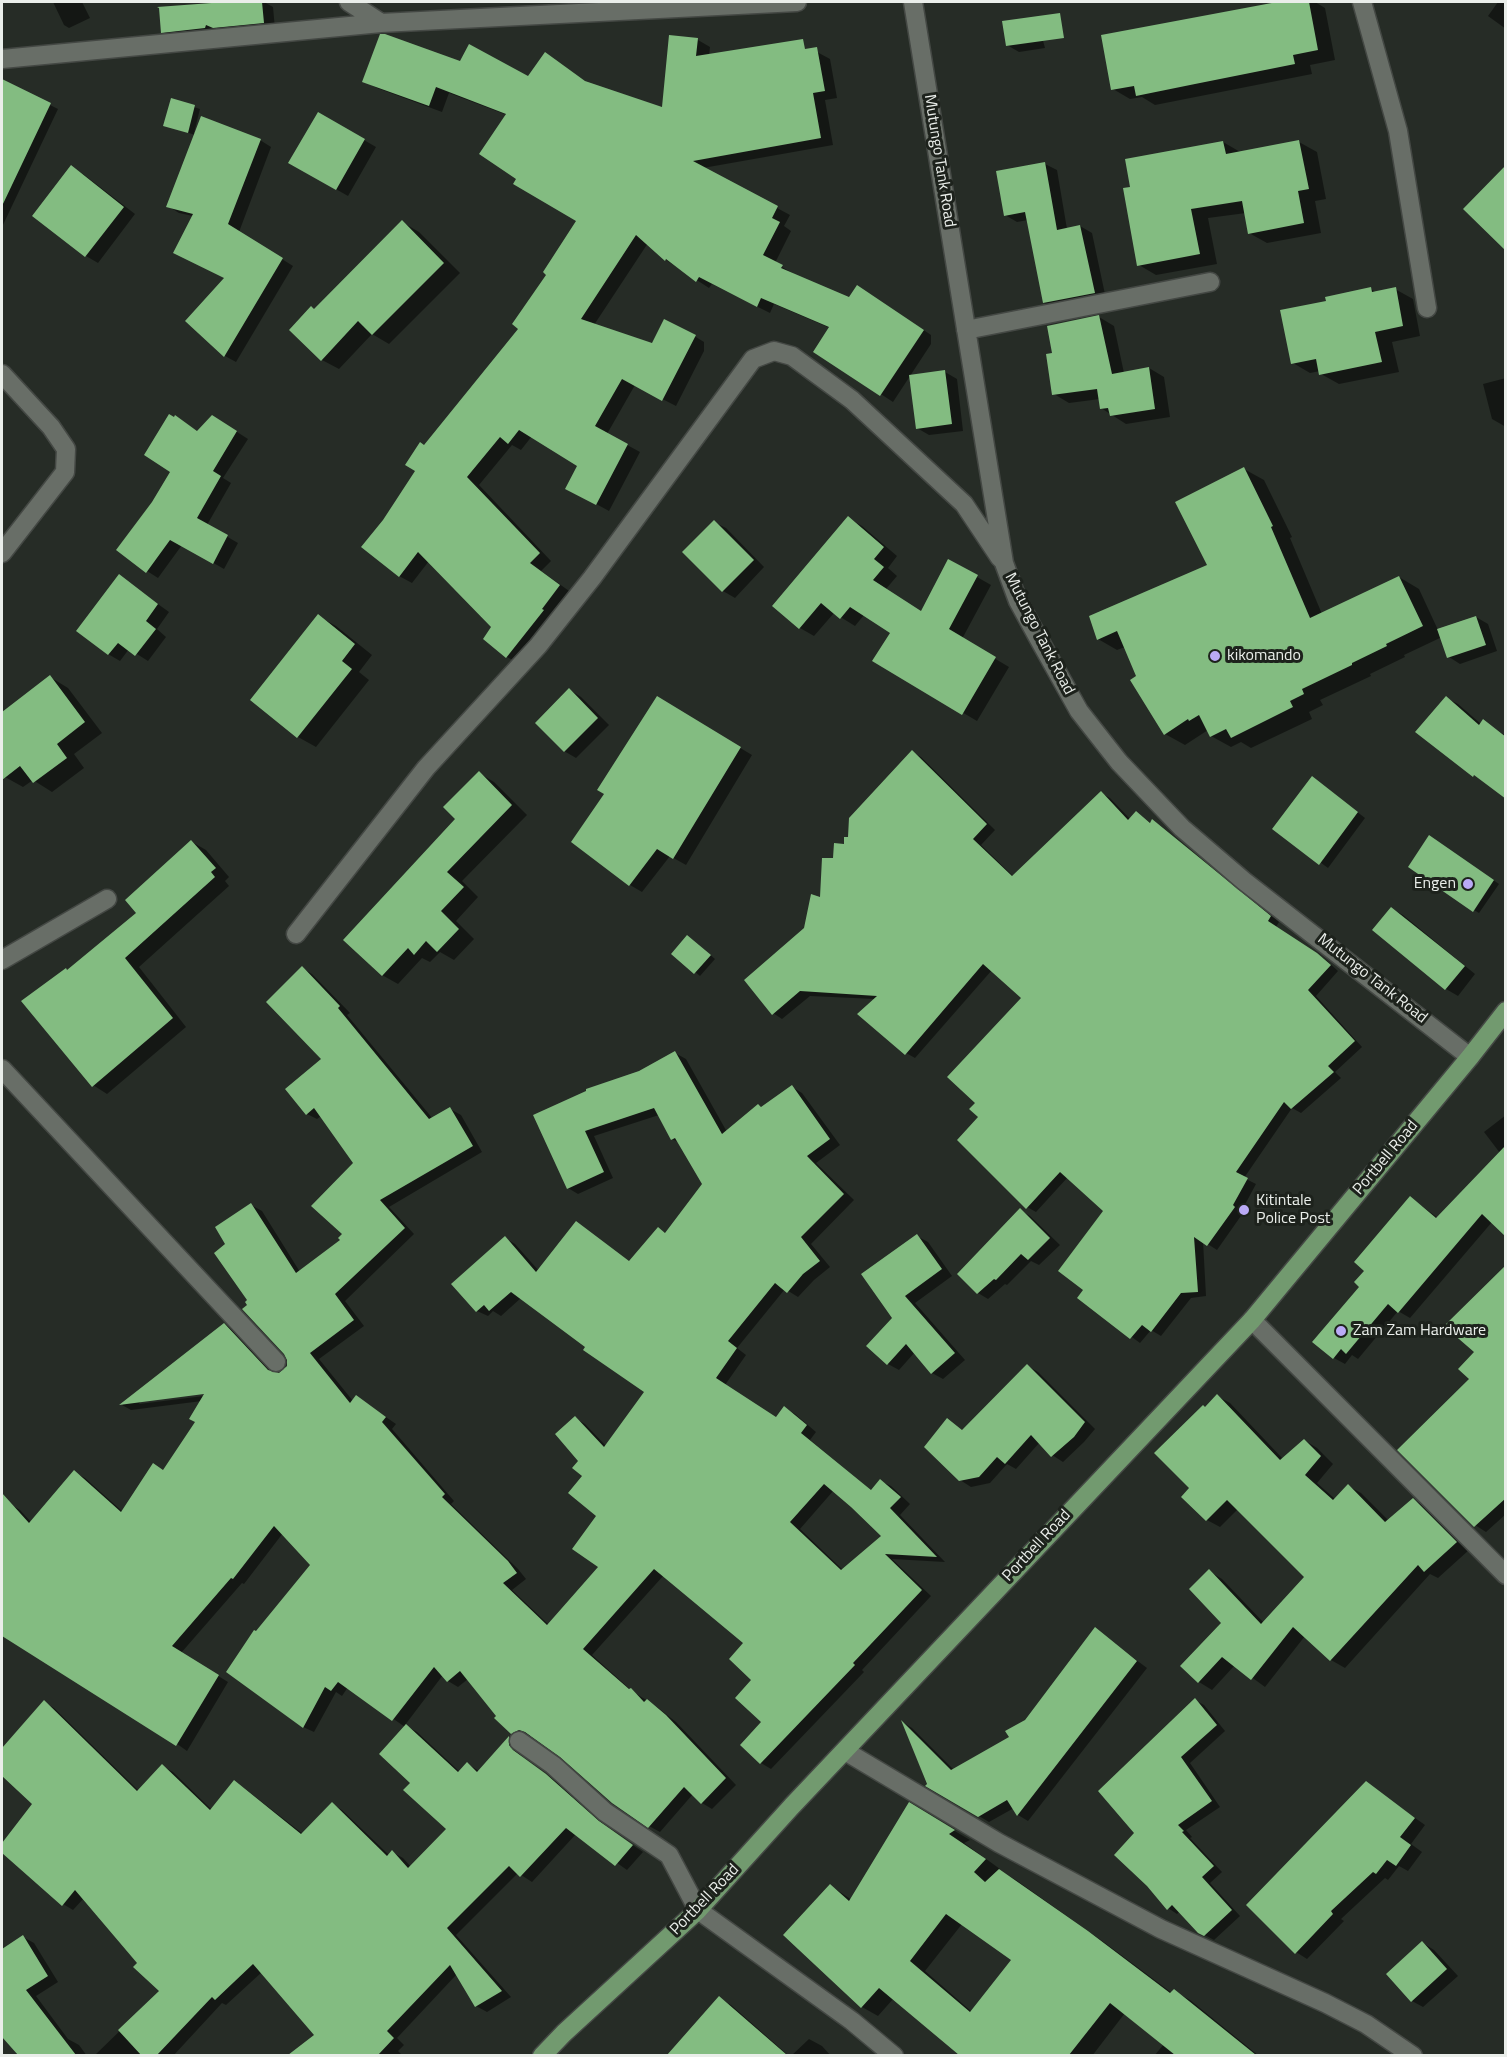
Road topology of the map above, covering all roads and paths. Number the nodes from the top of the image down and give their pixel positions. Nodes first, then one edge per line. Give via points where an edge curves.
1 (349, 2) edge
2 (797, 2) edge
3 (913, 2) edge
4 (1362, 2) edge
5 (540, 8) edge
6 (381, 23) junction
7 (2, 59) edge
8 (1210, 282) dead end
9 (1427, 308) dead end
10 (966, 330) junction
11 (2, 374) edge
12 (2, 553) edge
13 (1004, 564) junction
14 (106, 899) dead end
15 (296, 934) dead end
16 (2, 960) edge
17 (1506, 1011) edge
18 (1470, 1057) junction
19 (2, 1069) edge
20 (1252, 1320) junction
21 (276, 1362) dead end
22 (1506, 1575) edge
23 (519, 1742) dead end
24 (845, 1751) junction
25 (698, 1910) junction
26 (542, 2055) edge
27 (894, 2055) edge
28 (1413, 2055) edge

1 - 6 street
2 - 5 street
3 - 10 street, Mutungo Tank Road
4 - 9 street via 1398,131
5 - 6 street
6 - 7 street
8 - 10 street
10 - 13 street, Mutungo Tank Road
11 - 12 street via 66,449 65,472
13 - 15 street via 964,504 852,400 792,356 774,351 753,359 538,646 426,768
13 - 18 street, Mutungo Tank Road via 1018,601 1079,711 1119,762 1182,828 1244,881
14 - 16 street
17 - 18 main road, Portbell Road
18 - 20 main road, Portbell Road
19 - 21 street
20 - 22 street
20 - 24 main road, Portbell Road
23 - 25 street via 605,1812 669,1855
24 - 25 main road, Portbell Road
24 - 28 street via 999,1843 1161,1929 1325,2003
25 - 26 main road, Portbell Road
25 - 27 street

